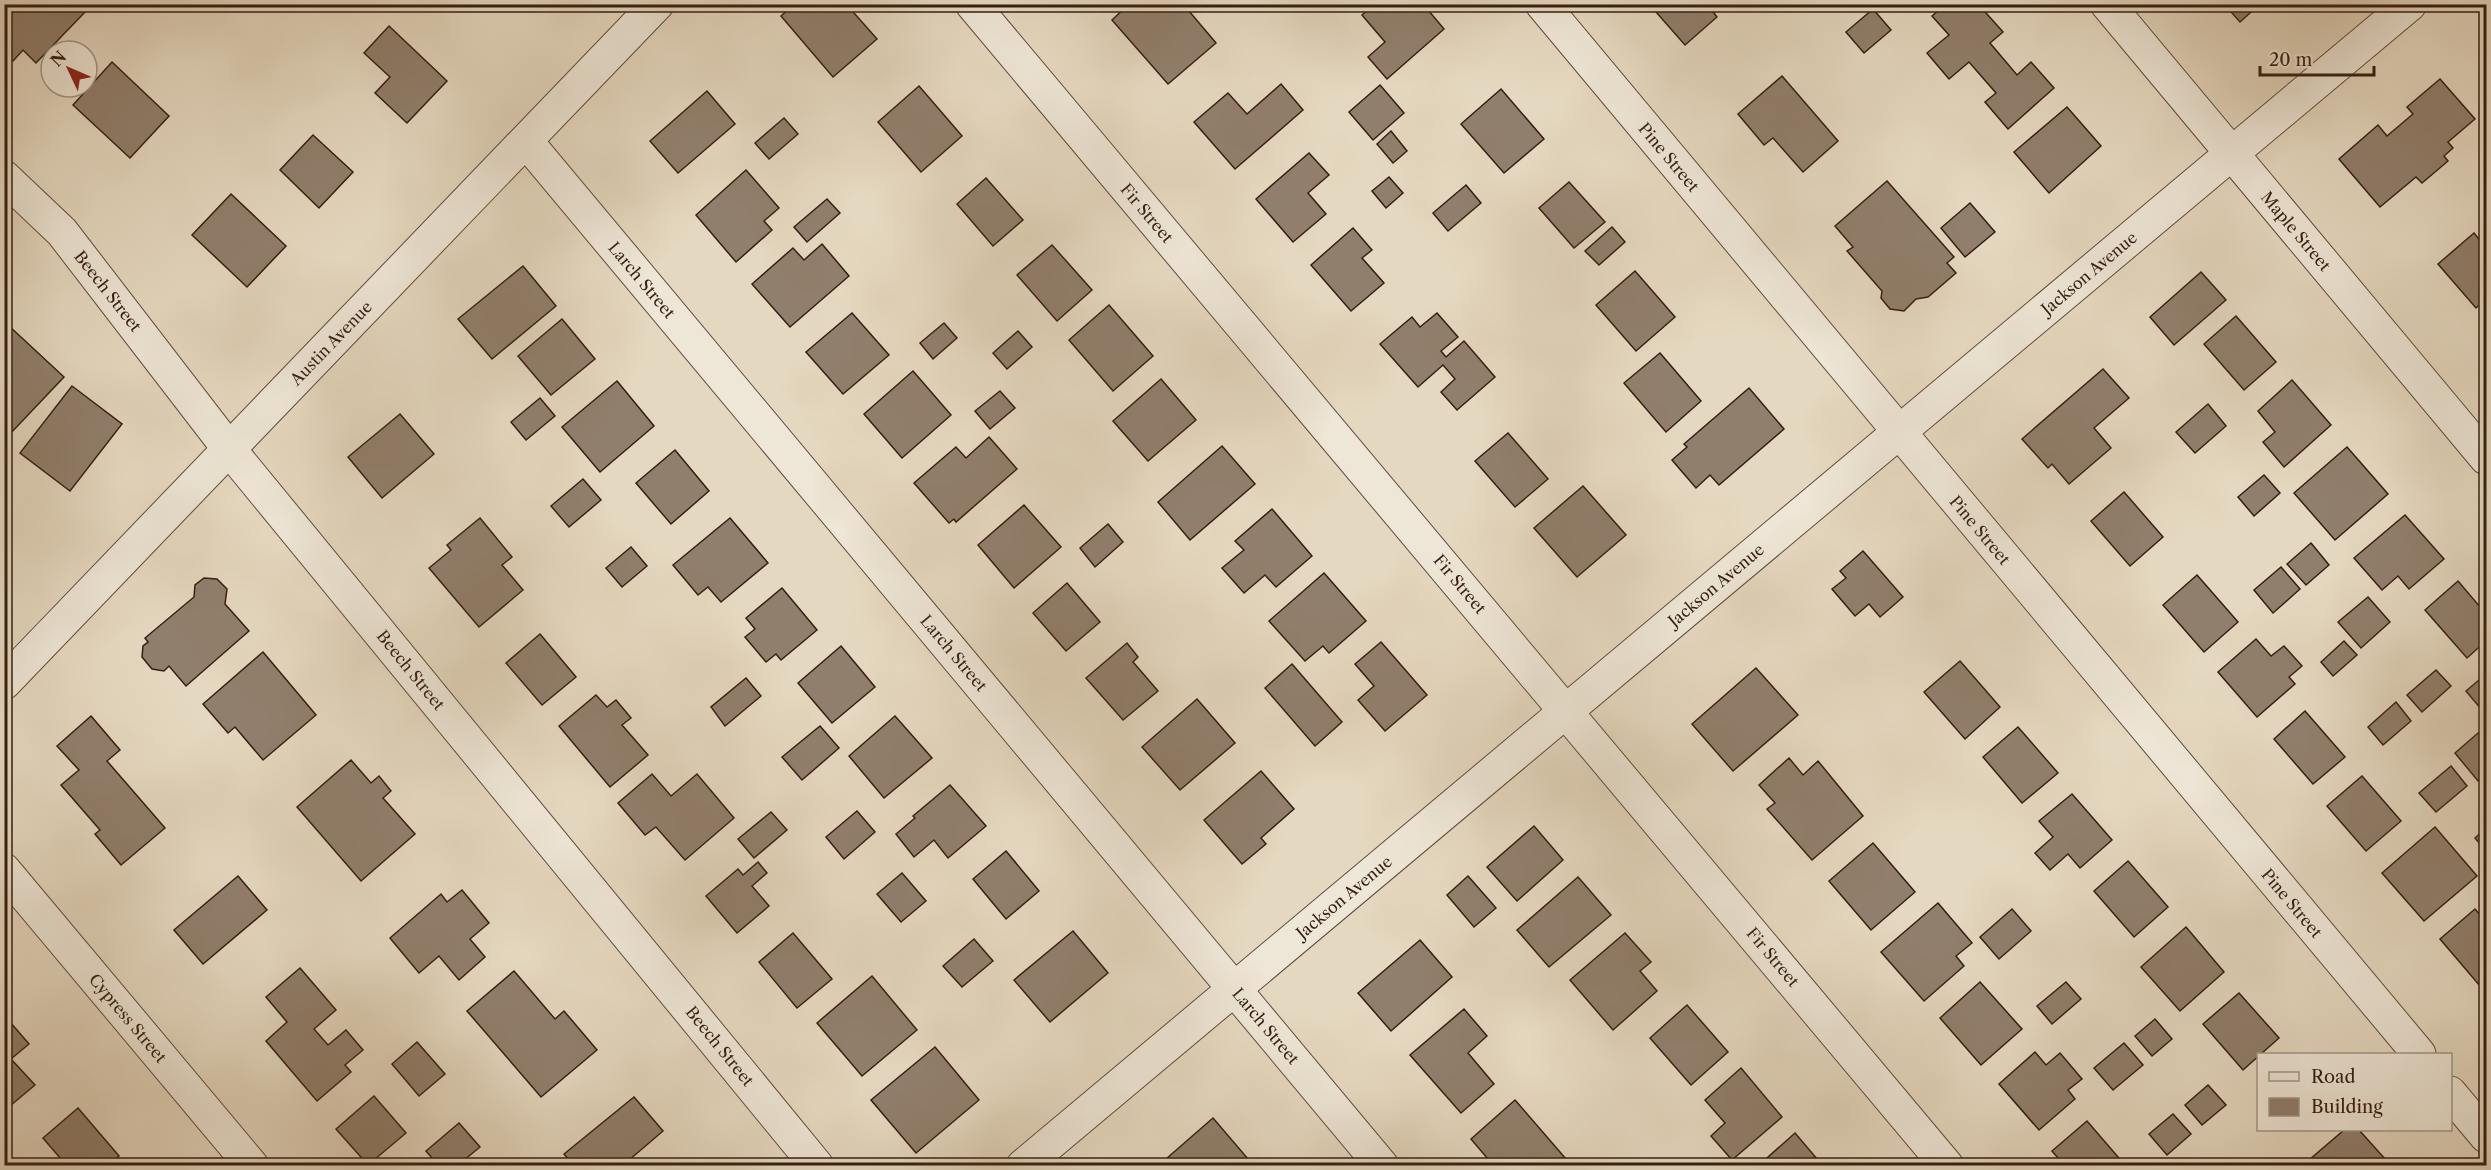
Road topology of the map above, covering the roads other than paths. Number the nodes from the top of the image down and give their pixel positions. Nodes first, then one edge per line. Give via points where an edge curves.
1 (657, 4) edge
2 (972, 4) edge
3 (1542, 4) edge
4 (2106, 4) edge
5 (2410, 4) edge
6 (526, 141) junction
7 (2232, 154) junction
8 (4, 177) edge
9 (1899, 433) junction
10 (229, 448) junction
11 (2487, 458) edge
12 (4, 683) edge
13 (1567, 711) junction
14 (4, 870) edge
15 (1234, 988) junction
16 (2418, 1053) edge
17 (2452, 1093) edge
18 (2487, 1136) edge
19 (252, 1166) edge
20 (817, 1166) edge
21 (1023, 1166) edge
22 (1382, 1166) edge
23 (1947, 1166) edge

1 - 6 street, Austin Avenue
2 - 13 street, Fir Street
3 - 9 street, Pine Street
4 - 7 street, Maple Street
5 - 7 street, Jackson Avenue
6 - 10 street, Austin Avenue
6 - 15 street, Larch Street
7 - 9 street, Jackson Avenue
7 - 11 street, Maple Street
8 - 10 street, Beech Street via 62,232
9 - 13 street, Jackson Avenue
9 - 16 street, Pine Street
10 - 12 street, Austin Avenue
10 - 20 street, Beech Street
13 - 15 street, Jackson Avenue
13 - 23 street, Fir Street
14 - 19 street, Cypress Street
15 - 21 street, Jackson Avenue
15 - 22 street, Larch Street
17 - 18 street

